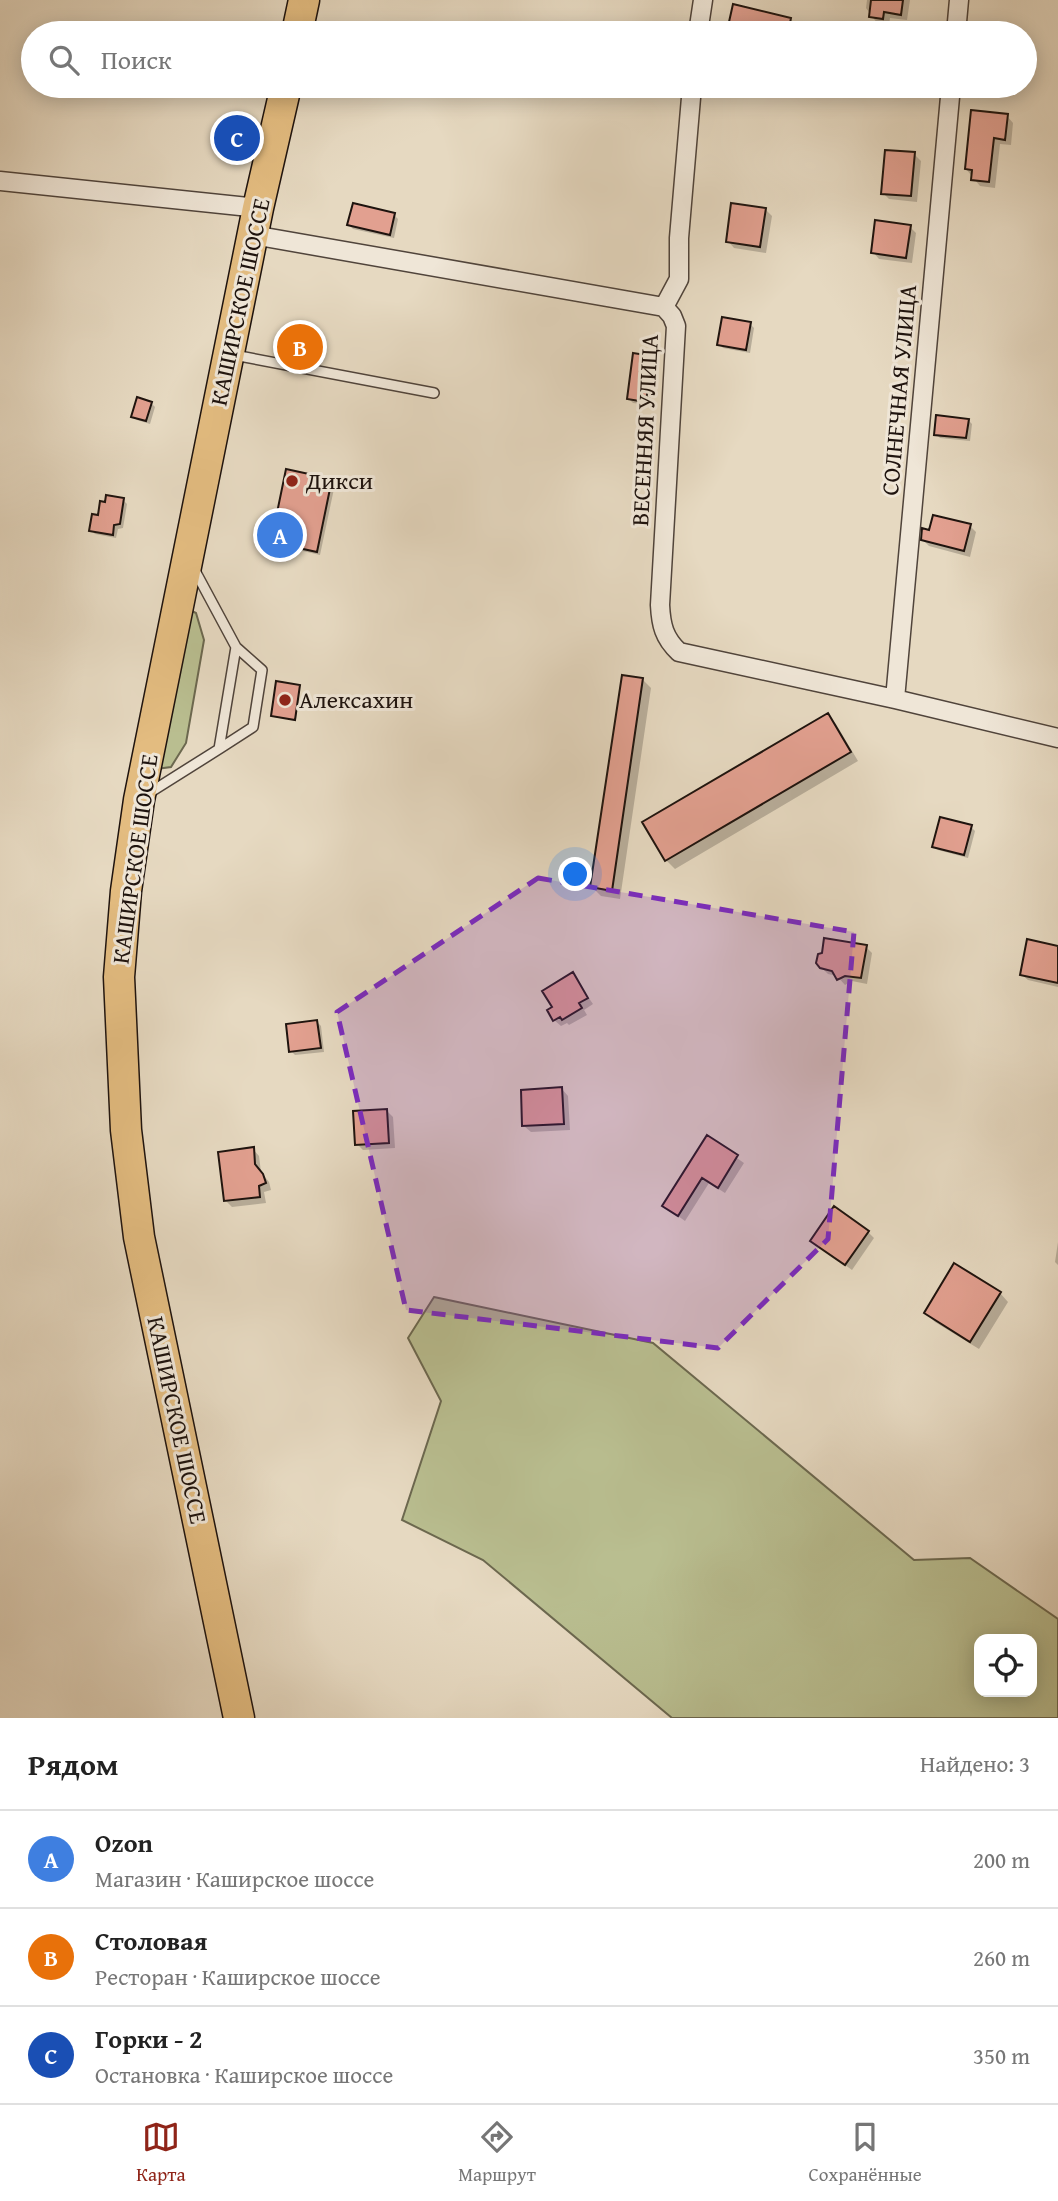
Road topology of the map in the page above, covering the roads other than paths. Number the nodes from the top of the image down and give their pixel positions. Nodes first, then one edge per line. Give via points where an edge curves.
1 (304, 0) edge
2 (703, 0) edge
3 (959, 0) edge
4 (300, 21) edge
5 (700, 21) edge
6 (957, 21) edge
7 (282, 98) edge
8 (691, 98) edge
9 (950, 98) edge
10 (0, 181) edge
11 (256, 221) junction
12 (664, 307) junction
13 (229, 355) junction
14 (434, 393) dead end
15 (188, 558) junction
16 (236, 646) junction
17 (895, 699) junction
18 (1058, 738) edge
19 (219, 749) junction
20 (139, 800) junction
21 (239, 1718) edge

1 - 4 main road
2 - 5 street
3 - 6 street
7 - 11 main road, КАШИРСКОЕ ШОССЕ
8 - 12 street, ВЕСЕННЯЯ УЛИЦА via 679,279
9 - 17 street, СОЛНЕЧНАЯ УЛИЦА
10 - 11 street
11 - 12 street
11 - 13 main road, КАШИРСКОЕ ШОССЕ
12 - 17 street, ВЕСЕННЯЯ УЛИЦА via 676,326 660,606 661,626 669,642 679,652
13 - 14 lane
13 - 15 main road, КАШИРСКОЕ ШОССЕ
15 - 16 lane
15 - 20 main road, КАШИРСКОЕ ШОССЕ
16 - 19 lane
16 - 19 lane via 262,670 255,716 253,727
17 - 18 street
19 - 20 lane
20 - 21 main road, КАШИРСКОЕ ШОССЕ via 119,977 126,1130 139,1237

